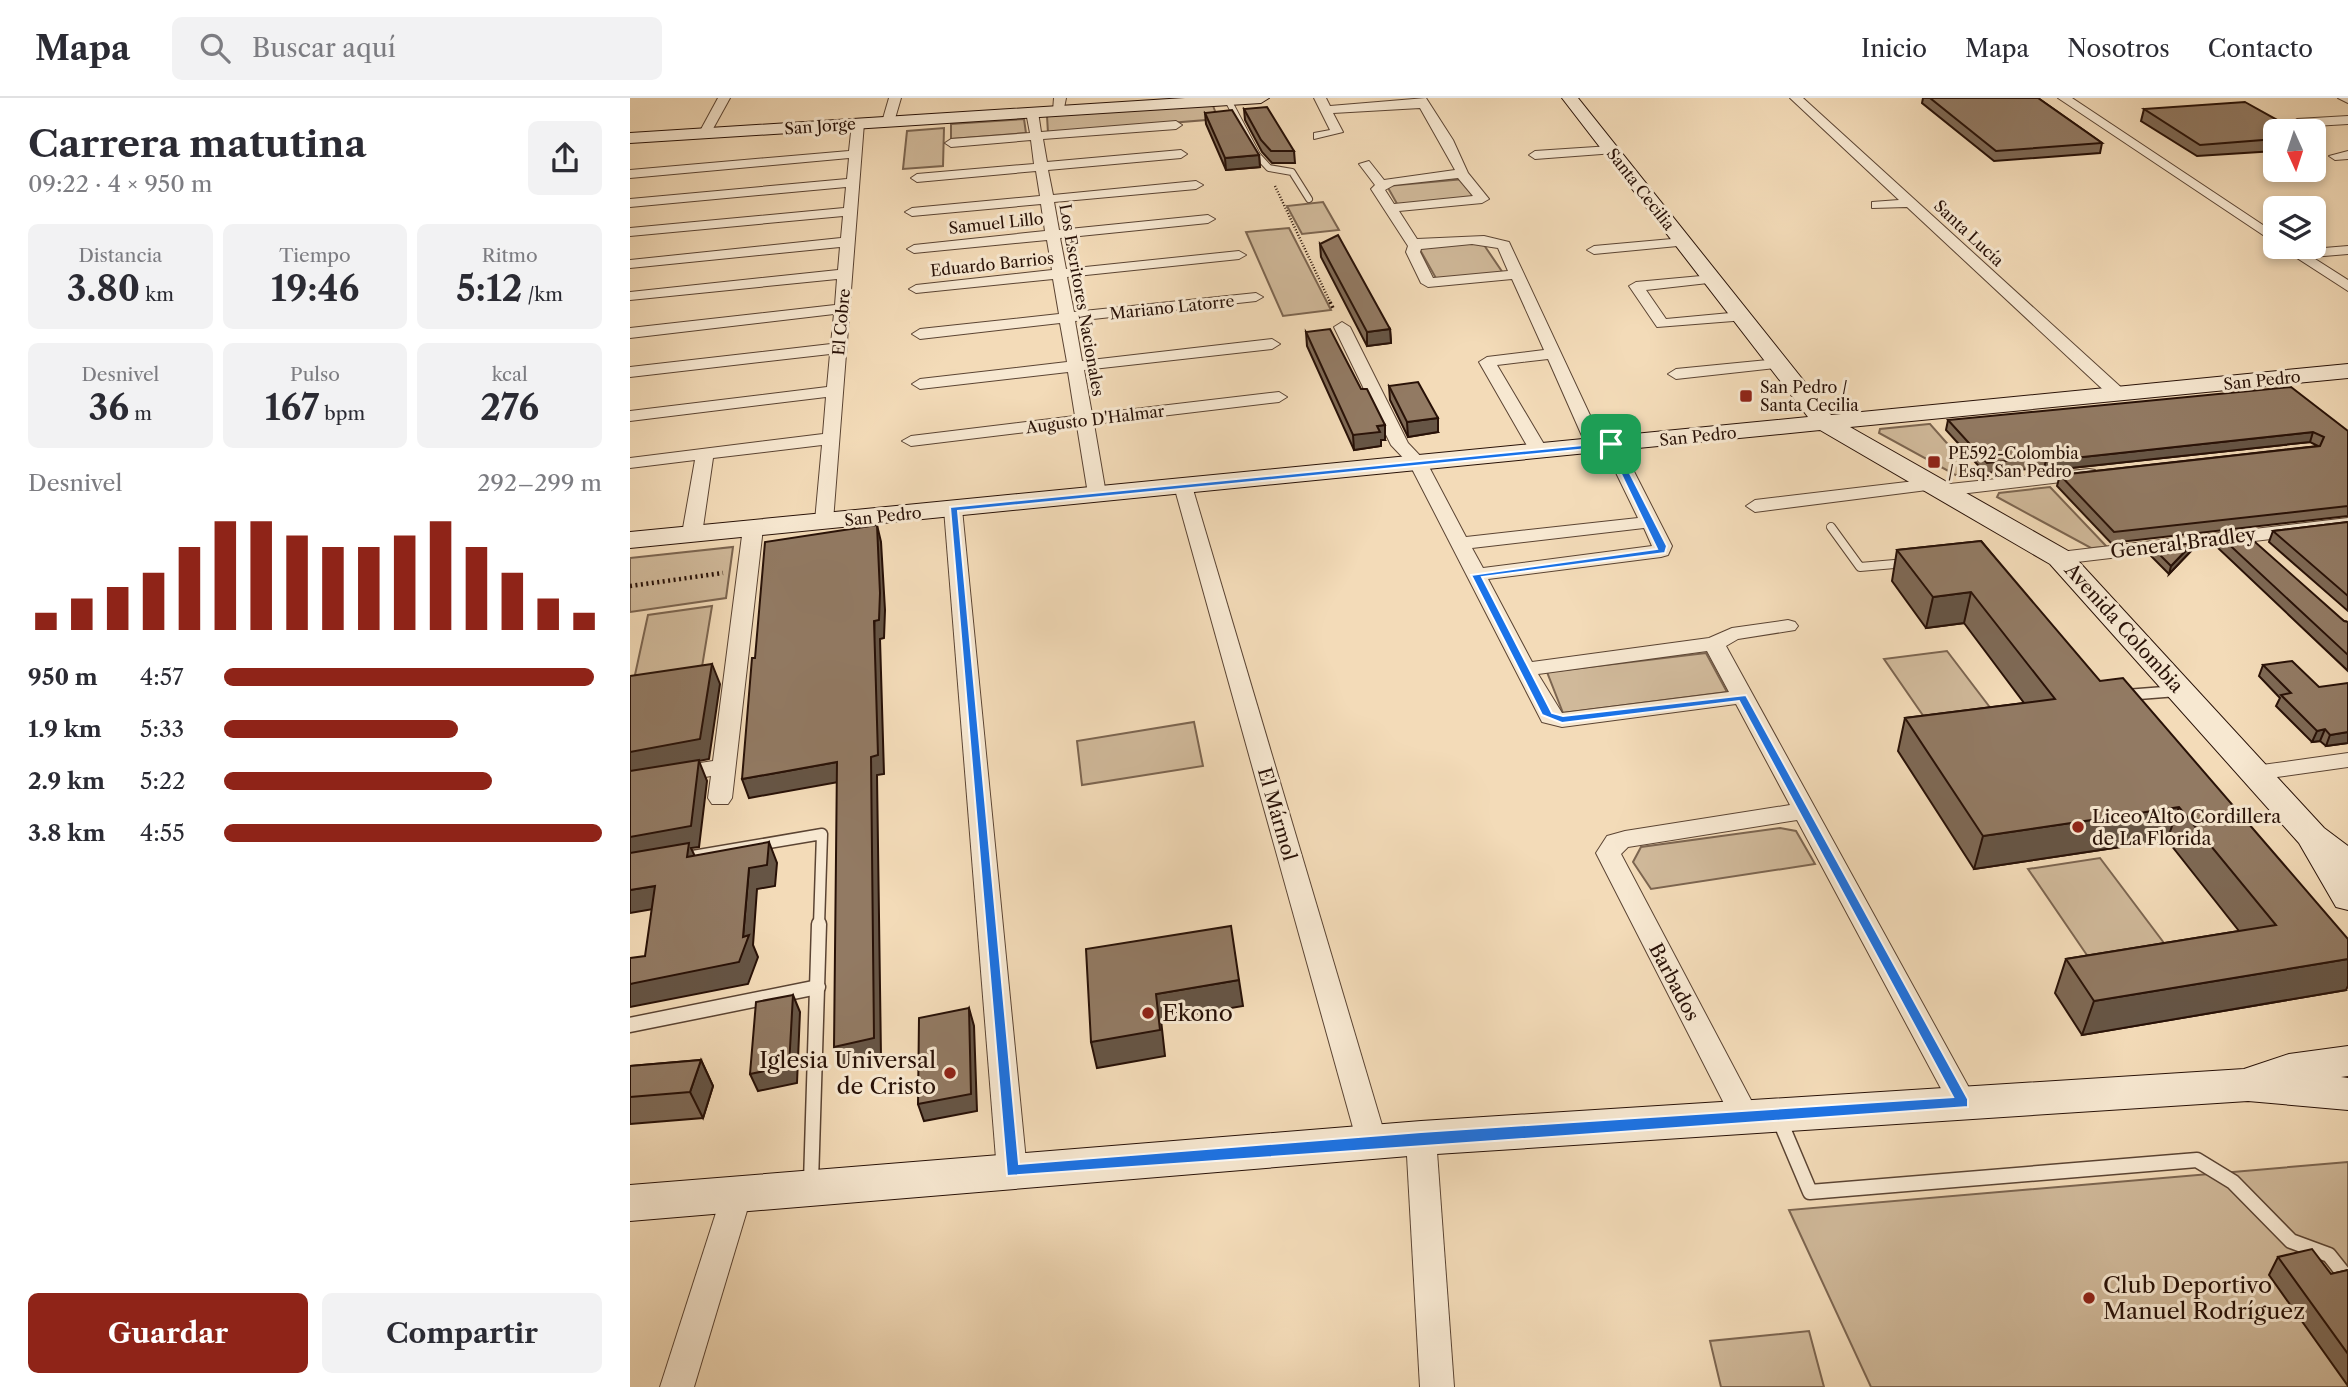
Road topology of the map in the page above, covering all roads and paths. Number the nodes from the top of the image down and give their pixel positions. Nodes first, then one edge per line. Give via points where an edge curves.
1 (724, 98) edge
2 (895, 98) edge
3 (1261, 98) edge
4 (1320, 98) edge
5 (1570, 98) edge
6 (1796, 98) edge
7 (2064, 98) edge
8 (1228, 99) edge
9 (1421, 101) edge
10 (1060, 104) edge
11 (1326, 110) junction
12 (1032, 112) junction
13 (2348, 120) edge
14 (888, 121) junction
15 (2326, 121) edge
16 (858, 123) junction
17 (1176, 125) dead end
18 (705, 133) junction
19 (1036, 136) junction
20 (1318, 136) dead end
21 (630, 138) edge
22 (951, 143) dead end
23 (1611, 150) junction
24 (855, 154) junction
25 (1181, 154) dead end
26 (1535, 155) dead end
27 (1365, 164) dead end
28 (1041, 167) junction
29 (1269, 168) junction
30 (630, 174) edge
31 (1461, 174) junction
32 (917, 178) dead end
33 (853, 182) junction
34 (1381, 184) junction
35 (1196, 185) dead end
36 (1047, 199) junction
37 (1309, 199) dead end
38 (630, 203) edge
39 (1910, 203) junction
40 (1877, 205) dead end
41 (1389, 208) junction
42 (850, 211) junction
43 (912, 212) dead end
44 (1208, 219) dead end
45 (2263, 231) edge
46 (630, 232) edge
47 (1053, 235) junction
48 (848, 242) junction
49 (1683, 243) junction
50 (1416, 244) junction
51 (914, 249) dead end
52 (1594, 250) dead end
53 (2326, 250) edge
54 (2348, 250) edge
55 (1239, 255) dead end
56 (2306, 259) edge
57 (630, 264) edge
58 (845, 274) junction
59 (1059, 274) junction
60 (1518, 274) junction
61 (1712, 279) junction
62 (1428, 283) junction
63 (2348, 287) edge
64 (916, 289) dead end
65 (630, 296) edge
66 (1256, 297) dead end
67 (1436, 298) dead end
68 (842, 309) junction
69 (1741, 317) junction
70 (1067, 318) junction
71 (1342, 327) joint
72 (630, 333) edge
73 (920, 334) dead end
74 (1272, 344) dead end
75 (839, 348) junction
76 (1555, 353) junction
77 (1778, 364) junction
78 (1075, 366) junction
79 (2348, 371) edge
80 (630, 372) edge
81 (1676, 374) dead end
82 (920, 384) dead end
83 (835, 391) junction
84 (2118, 394) junction
85 (1279, 397) dead end
86 (630, 415) edge
87 (1084, 420) junction
88 (1825, 423) junction
89 (832, 438) junction
90 (911, 441) dead end
91 (1603, 445) junction
92 (1539, 451) junction
93 (705, 453) junction
94 (630, 463) edge
95 (1418, 463) junction
96 (2106, 472) edge
97 (1183, 486) junction
98 (1938, 487) junction
99 (1097, 494) junction
100 (1755, 506) dead end
101 (953, 509) junction
102 (824, 521) junction
103 (1650, 522) junction
104 (2348, 524) edge
105 (1831, 527) dead end
106 (753, 528) junction
107 (692, 534) junction
108 (2248, 536) junction
109 (630, 540) edge
110 (1459, 544) junction
111 (2268, 554) edge
112 (2060, 558) junction
113 (1914, 562) edge
114 (748, 569) junction
115 (1476, 575) junction
116 (630, 586) edge
117 (1788, 626) dead end
118 (1713, 644) junction
119 (1524, 669) junction
120 (2181, 690) junction
121 (2111, 691) edge
122 (1742, 697) junction
123 (2348, 760) edge
124 (725, 765) junction
125 (2255, 773) junction
126 (630, 782) edge
127 (720, 798) dead end
128 (1804, 811) junction
129 (2312, 836) junction
130 (670, 860) edge
131 (2348, 863) edge
132 (2348, 898) edge
133 (818, 987) junction
134 (630, 1025) edge
135 (2348, 1061) edge
136 (2248, 1085) junction
137 (2348, 1094) edge
138 (1963, 1103) junction
139 (1761, 1116) junction
140 (1421, 1138) junction
141 (1372, 1142) junction
142 (1012, 1171) junction
143 (811, 1187) junction
144 (737, 1194) junction
145 (630, 1203) edge
146 (2348, 1279) edge
147 (677, 1387) edge
148 (1437, 1387) edge

1 - 18 street
2 - 14 street
3 - 8 main road, San Jorge
4 - 11 street
5 - 23 main road, Santa Cecilia
6 - 39 street, Santa Lucía
7 - 45 street
8 - 10 main road, San Jorge
8 - 29 lane via 1257,155
9 - 11 street
9 - 31 street via 1447,140
10 - 12 main road, San Jorge
11 - 20 street via 1337,132
12 - 14 main road, San Jorge
12 - 19 street, Los Escritores Nacionales
13 - 15 street
14 - 16 main road, San Jorge
16 - 18 main road, San Jorge
16 - 24 street, El Cobre
17 - 19 street
18 - 21 main road, San Jorge
19 - 22 street
19 - 28 street, Los Escritores Nacionales
23 - 26 street
23 - 49 main road, Santa Cecilia
24 - 30 street
24 - 33 street, El Cobre
25 - 28 street
27 - 34 street
28 - 32 street
28 - 36 street, Los Escritores Nacionales
29 - 37 lane via 1292,172
29 - 71 path
31 - 34 street
31 - 41 street via 1482,199
33 - 38 street
33 - 42 street, El Cobre
34 - 41 street via 1378,189
35 - 36 street
36 - 43 street
36 - 47 street, Los Escritores Nacionales
39 - 40 street
39 - 84 street, Santa Lucía
41 - 50 street
42 - 46 street
42 - 48 street, El Cobre
44 - 47 street, Samuel Lillo
47 - 51 street, Samuel Lillo
47 - 59 street, Los Escritores Nacionales
48 - 57 street
48 - 58 street, El Cobre
49 - 52 street
49 - 61 main road, Santa Cecilia
50 - 60 street via 1497,241 1504,245
50 - 62 street via 1413,252
53 - 54 street
55 - 59 street, Eduardo Barrios
56 - 63 street
58 - 65 street
58 - 68 street, El Cobre
59 - 64 street, Eduardo Barrios
59 - 70 street, Los Escritores Nacionales
60 - 62 street
60 - 76 street
61 - 69 main road, Santa Cecilia
61 - 69 street via 1636,286 1662,324
62 - 67 street
66 - 70 street, Mariano Latorre
68 - 72 street
68 - 75 street, El Cobre
69 - 77 main road, Santa Cecilia
70 - 73 street, Mariano Latorre
70 - 78 street, Los Escritores Nacionales
71 - 95 street via 1400,445
74 - 78 street
75 - 80 street
75 - 83 street, El Cobre
76 - 91 street
76 - 92 street via 1487,362
77 - 81 street
77 - 88 main road, Santa Cecilia
78 - 82 street
78 - 87 street, Los Escritores Nacionales
79 - 84 main road, San Pedro
83 - 86 street
83 - 89 street, El Cobre
84 - 88 main road, San Pedro
85 - 87 street, Augusto D'Halmar
87 - 90 street, Augusto D'Halmar
87 - 99 street, Los Escritores Nacionales
88 - 91 main road, San Pedro
88 - 98 main road, Avenida Colombia
89 - 93 street
89 - 102 street, El Cobre
91 - 92 main road, San Pedro
91 - 103 street
92 - 95 main road, San Pedro
93 - 94 street
93 - 107 street
95 - 97 main road, San Pedro
95 - 110 street
96 - 98 street
97 - 99 main road, San Pedro
97 - 141 street, El Mármol
98 - 100 street
98 - 112 main road, Avenida Colombia
99 - 101 main road, San Pedro
101 - 102 main road, San Pedro
101 - 142 street
102 - 106 main road, San Pedro
103 - 110 street
103 - 115 street via 1661,551
104 - 108 street, General Bradley
105 - 113 lane via 1860,567
106 - 107 main road, San Pedro
106 - 114 street
107 - 109 main road, San Pedro
108 - 111 street
108 - 112 street, General Bradley
110 - 115 street
112 - 120 main road, Avenida Colombia
114 - 116 path
114 - 124 street
115 - 119 street
117 - 118 street via 1732,634
118 - 119 street
118 - 122 street
119 - 122 street via 1548,715 1558,720
120 - 121 lane via 2138,695
120 - 125 main road, Avenida Colombia
122 - 128 street
123 - 125 street
124 - 126 street
124 - 127 street
125 - 129 main road, Avenida Colombia
128 - 138 street
128 - 139 street, Barbados via 1625,839 1610,847 1610,860
129 - 131 main road, Avenida Colombia
129 - 132 main road, Avenida Colombia
130 - 133 lane via 821,833
133 - 134 lane
133 - 143 lane
135 - 136 main road via 2289,1070
136 - 137 main road
136 - 138 main road
138 - 139 main road
139 - 140 main road
139 - 146 lane via 1810,1192 2197,1160 2233,1182 2291,1241 2329,1255
140 - 141 main road
140 - 148 street
141 - 142 main road
142 - 143 main road
143 - 144 main road
144 - 145 main road
144 - 147 street

